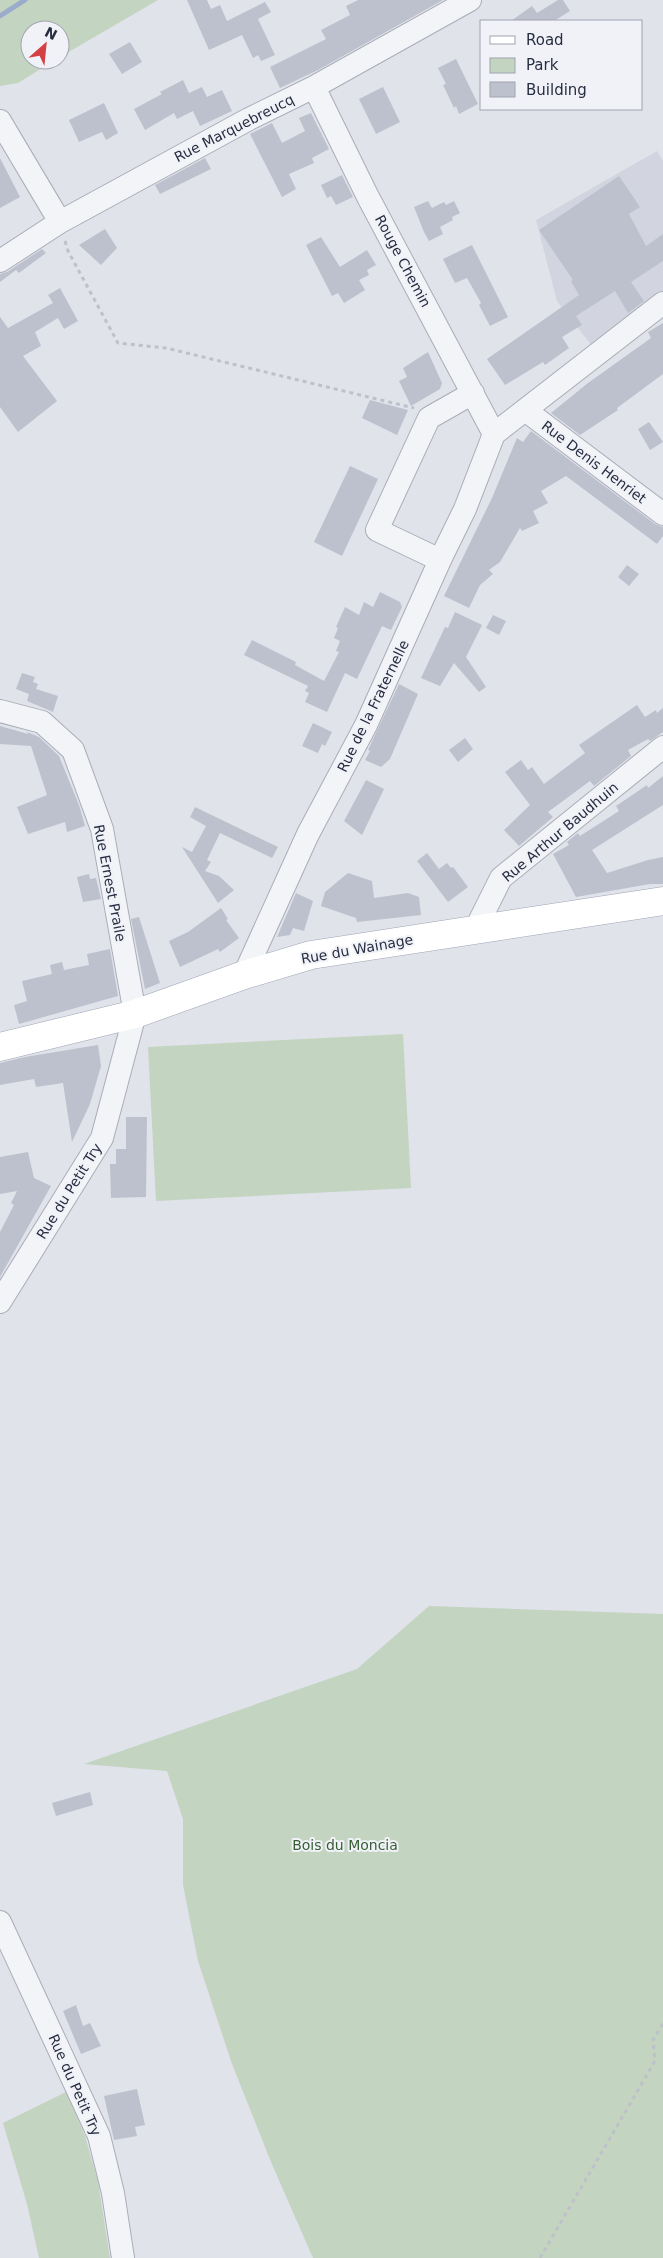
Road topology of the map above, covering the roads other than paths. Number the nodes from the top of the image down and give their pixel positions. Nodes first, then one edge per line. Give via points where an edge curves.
1 (470, 0) edge
2 (314, 87) junction
3 (0, 121) edge
4 (60, 222) junction
5 (0, 260) edge
6 (663, 303) edge
7 (473, 393) junction
8 (525, 410) junction
9 (494, 434) junction
10 (663, 514) edge
11 (440, 560) junction
12 (0, 711) edge
13 (663, 748) edge
14 (663, 901) edge
15 (475, 930) junction
16 (244, 975) junction
17 (135, 1014) junction
18 (0, 1047) edge
19 (0, 1302) edge
20 (0, 1922) edge
21 (123, 2258) edge

1 - 2 street, Rue Marquebreucq
2 - 4 street, Rue Marquebreucq
2 - 7 street, Rouge Chemin via 368,197
3 - 4 street
4 - 5 street, Rue Marquebreucq
6 - 8 street
7 - 9 street, Rouge Chemin
7 - 11 street via 429,418 376,530
8 - 9 street
8 - 10 street, Rue Denis Henriet
9 - 11 street, Rue de la Fraternelle via 465,510
11 - 16 street, Rue de la Fraternelle via 366,725 308,834
12 - 17 street, Rue Ernest Praile via 42,722 73,750 102,829
13 - 15 street, Rue Arthur Baudhuin via 501,878
14 - 15 main road, Rue du Wainage
15 - 16 main road, Rue du Wainage via 311,955
16 - 17 main road, Rue du Wainage
17 - 18 main road, Rue du Wainage
17 - 19 street, Rue du Petit Try via 102,1138
20 - 21 street, Rue du Petit Try via 99,2136 113,2193

